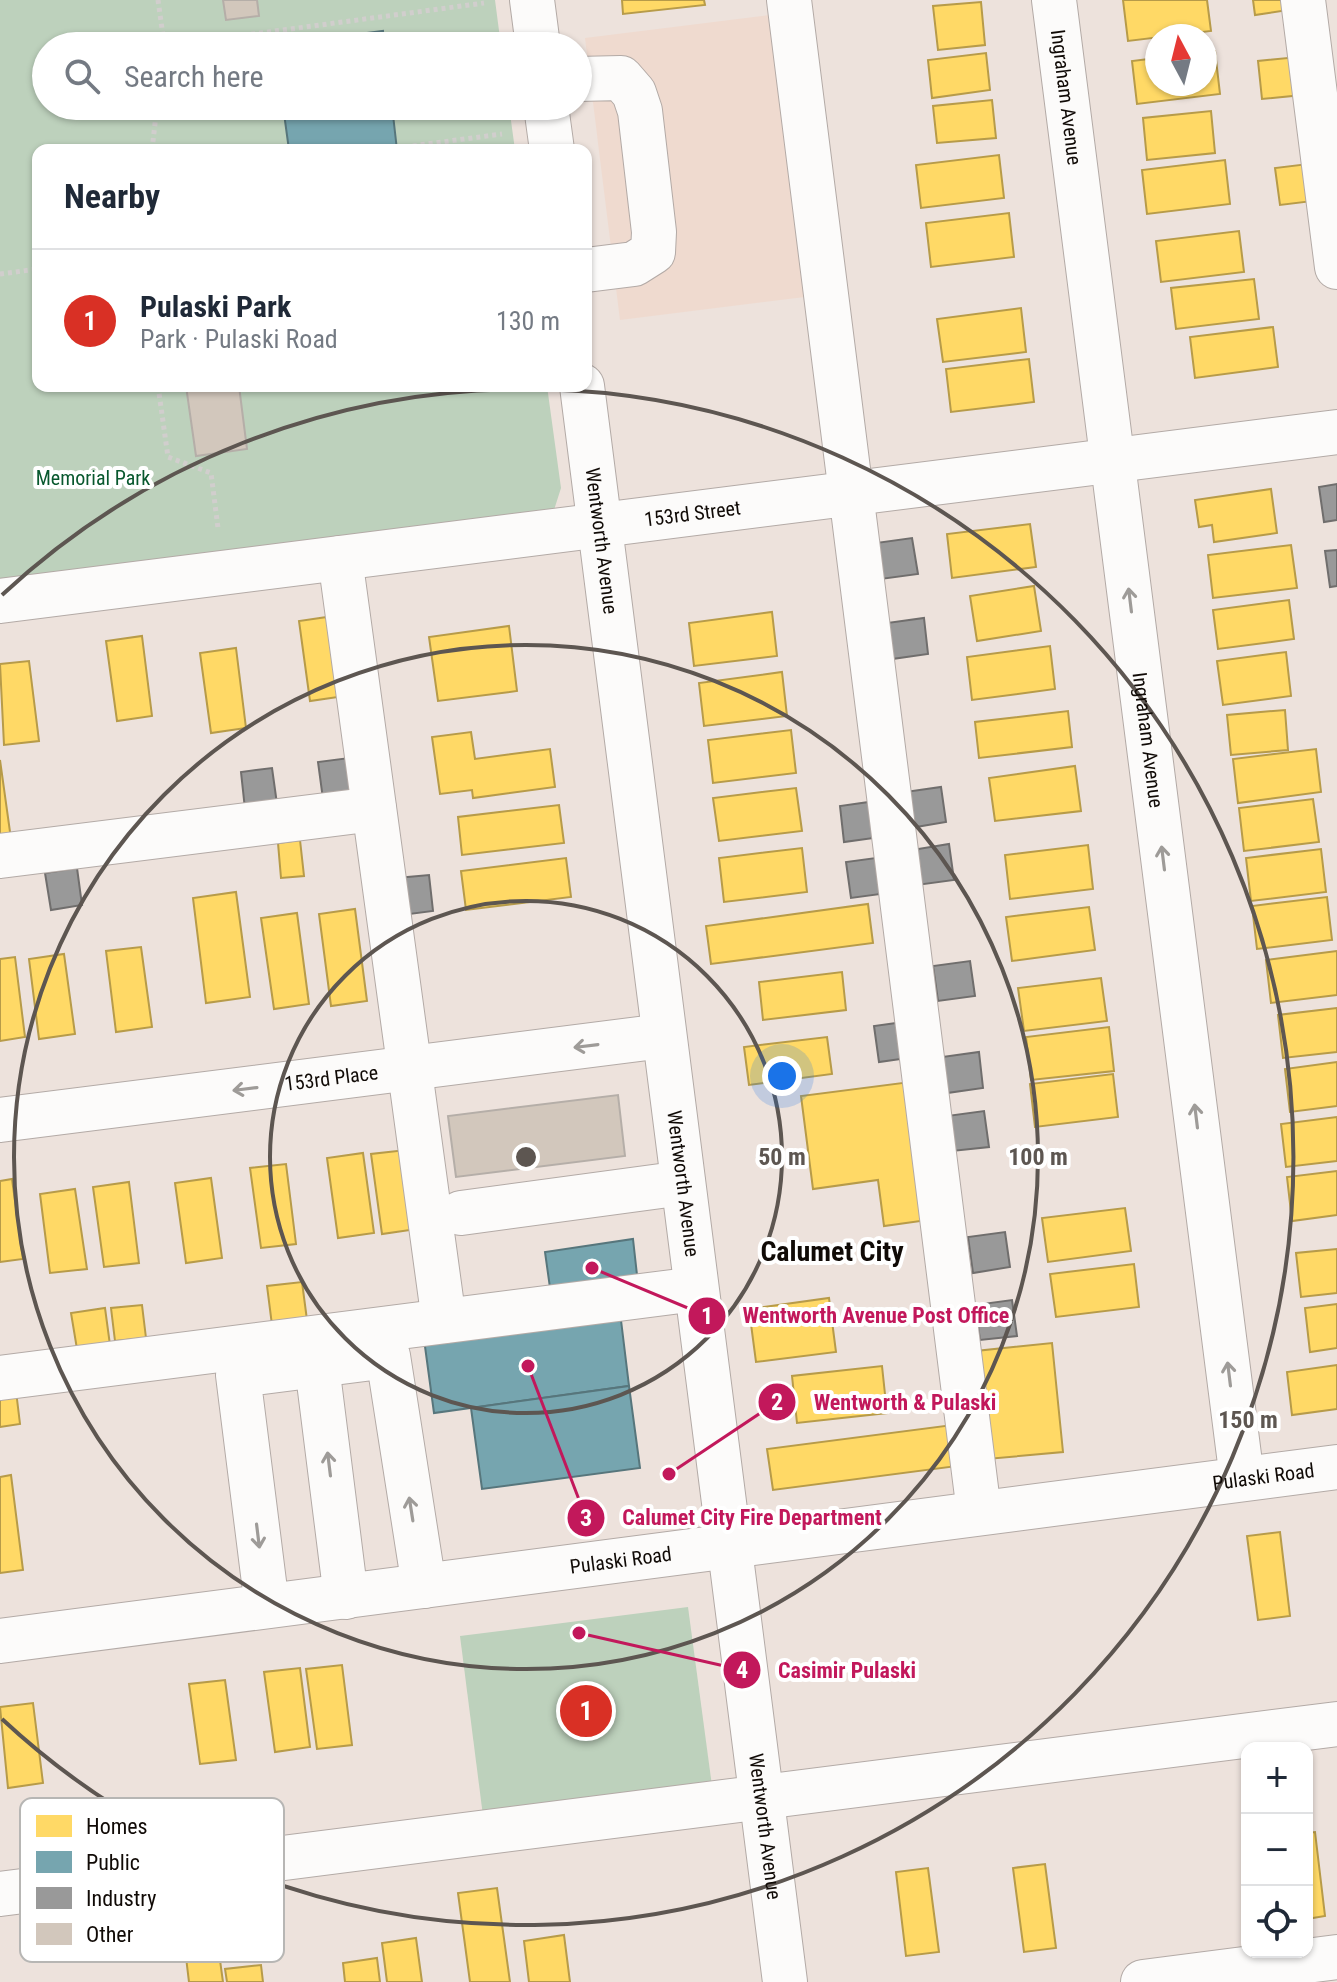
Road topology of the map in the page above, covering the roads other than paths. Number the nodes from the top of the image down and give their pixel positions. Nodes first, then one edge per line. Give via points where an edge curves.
1 (532, 0) edge
2 (789, 0) edge
3 (1054, 0) edge
4 (1303, 0) edge
5 (536, 32) edge
6 (592, 79) edge
7 (548, 120) edge
8 (551, 144) edge
9 (1337, 267) edge
10 (592, 269) edge
11 (583, 392) edge
12 (1337, 432) edge
13 (1112, 461) junction
14 (851, 494) junction
15 (600, 525) junction
16 (340, 558) junction
17 (0, 601) edge
18 (374, 809) junction
19 (0, 856) edge
20 (663, 1036) junction
21 (410, 1068) junction
22 (0, 1120) edge
23 (683, 1183) junction
24 (461, 1213) dead end
25 (696, 1289) junction
26 (444, 1321) junction
27 (317, 1366) junction
28 (0, 1378) edge
29 (1337, 1467) edge
30 (1242, 1479) junction
31 (979, 1512) junction
32 (730, 1547) junction
33 (424, 1586) junction
34 (346, 1597) junction
35 (267, 1606) junction
36 (0, 1641) edge
37 (1337, 1724) edge
38 (762, 1798) junction
39 (284, 1858) edge
40 (20, 1891) edge
41 (0, 1894) edge
42 (1337, 1957) edge
43 (785, 1982) edge
44 (1143, 1982) edge

1 - 5 street
2 - 14 street
3 - 13 street, Ingraham Avenue
4 - 9 street
6 - 10 street via 621,78 634,93 654,232 653,252 634,264
7 - 8 street
11 - 15 street, Wentworth Avenue
12 - 13 street, 153rd Street
13 - 14 street, 153rd Street
30 -> 13 street, Ingraham Avenue
14 - 15 street, 153rd Street
14 - 31 street
15 - 16 street, 153rd Street
15 - 20 street, Wentworth Avenue
16 - 17 street, 153rd Street
16 - 18 street
18 - 19 street
18 - 21 street
20 -> 21 street, 153rd Place
20 - 23 street, Wentworth Avenue
21 -> 22 street, 153rd Place
21 - 26 street
23 - 24 street
23 - 25 street, Wentworth Avenue
25 - 26 street
25 - 32 street, Wentworth Avenue
26 - 28 street
33 -> 27 street via 388,1356
34 -> 27 street
27 -> 35 street via 238,1375
29 - 30 street, Pulaski Road
30 - 31 street, Pulaski Road
31 - 32 street, Pulaski Road
32 - 33 street, Pulaski Road
32 - 38 street, Wentworth Avenue
33 - 34 street, Pulaski Road
34 - 35 street, Pulaski Road
35 - 36 street, Pulaski Road
37 - 38 street
38 - 39 street
38 - 43 street, Wentworth Avenue
40 - 41 street
42 - 44 street

